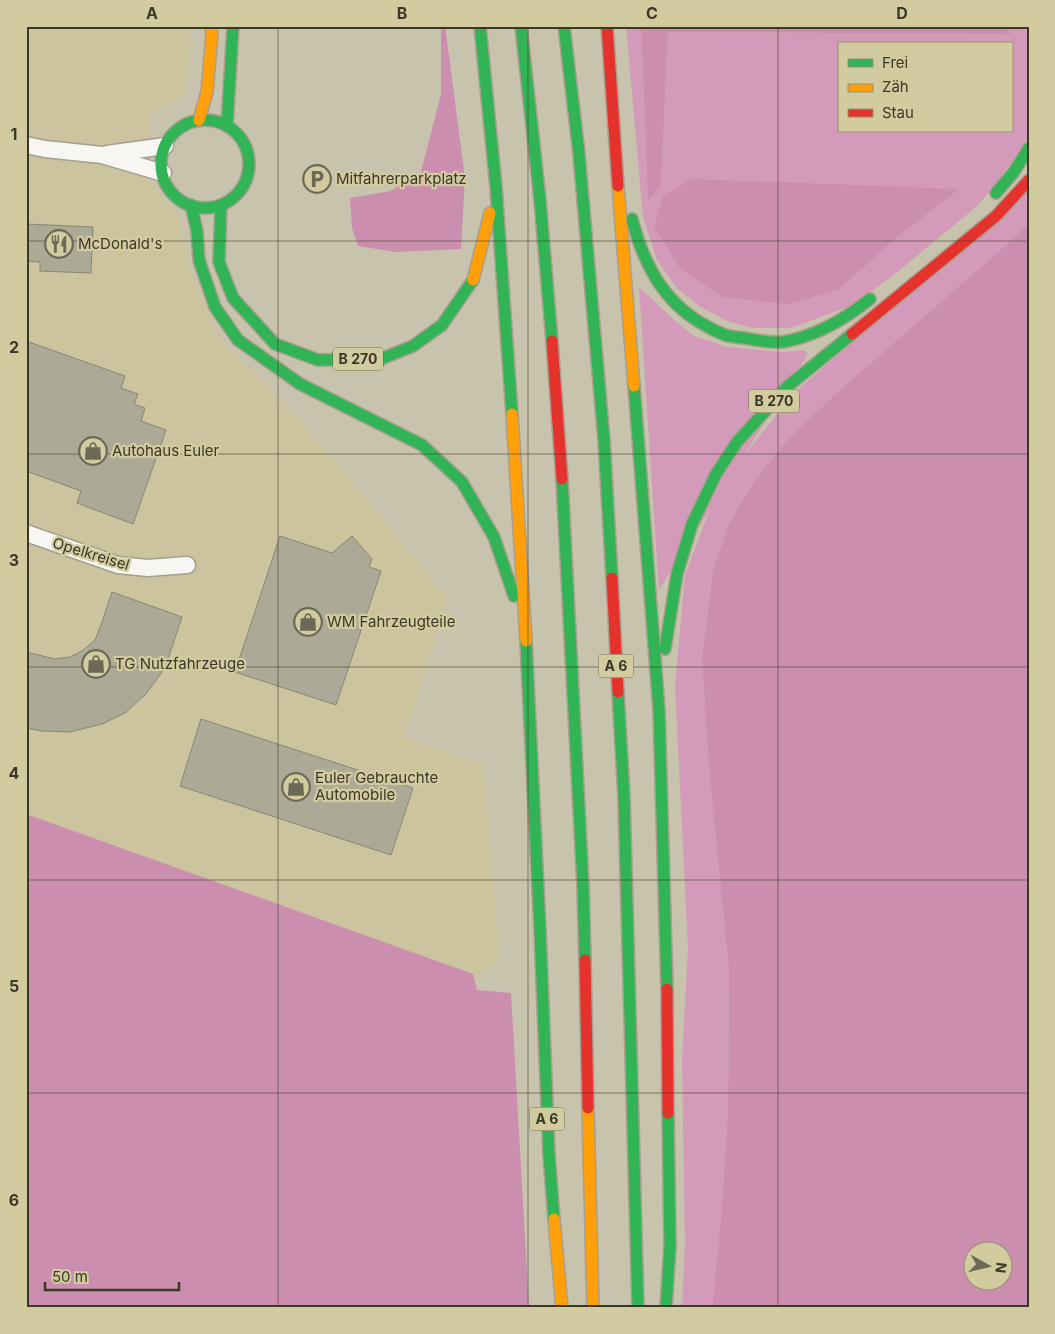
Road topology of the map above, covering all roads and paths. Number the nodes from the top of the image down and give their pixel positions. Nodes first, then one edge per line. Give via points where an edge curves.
1 (211, 26) edge
2 (233, 26) edge
3 (480, 26) edge
4 (520, 26) edge
5 (564, 26) edge
6 (608, 26) edge
7 (199, 120) junction
8 (613, 123) junction
9 (227, 126) junction
10 (26, 145) edge
11 (165, 146) junction
12 (1029, 148) edge
13 (102, 155) junction
14 (162, 173) junction
15 (1029, 180) edge
16 (496, 187) junction
17 (988, 204) dead end
18 (191, 205) junction
19 (221, 205) junction
20 (880, 290) dead end
21 (26, 533) edge
22 (187, 565) dead end
23 (526, 635) junction
24 (659, 710) junction
25 (562, 1308) edge
26 (593, 1308) edge
27 (638, 1308) edge
28 (666, 1308) edge

1 - 7 main road via 207,92
2 - 9 main road
3 - 16 main road
4 - 26 main road via 540,200 561,451 583,886
5 - 27 main road, A 6 via 579,154 604,440 624,797
6 - 8 main road
7 - 9 main road
7 - 11 main road via 179,129
8 - 20 main road via 635,234 643,255 656,282 674,305 693,320 724,335 783,342 816,331 857,309
8 - 24 main road
9 - 19 main road via 240,137 248,152 249,170 244,185
10 - 13 street
11 - 13 street
11 - 14 main road
12 - 17 main road
13 - 14 street
14 - 18 main road via 168,187
15 - 24 main road, B 270 via 996,216 788,386 737,442 716,474 692,524 677,574
16 - 19 main road, B 270 via 473,280 442,325 414,346 381,359 318,360 275,344 233,298 219,262
16 - 23 main road, A 6
18 - 19 main road via 201,208
18 - 23 main road, A 6 via 199,260 214,307 238,340 300,384 422,445 462,482 494,537
21 - 22 street, Opelkreisel via 118,565 148,568
23 - 25 main road, A 6 via 548,1155
24 - 28 main road via 667,987 670,1246

